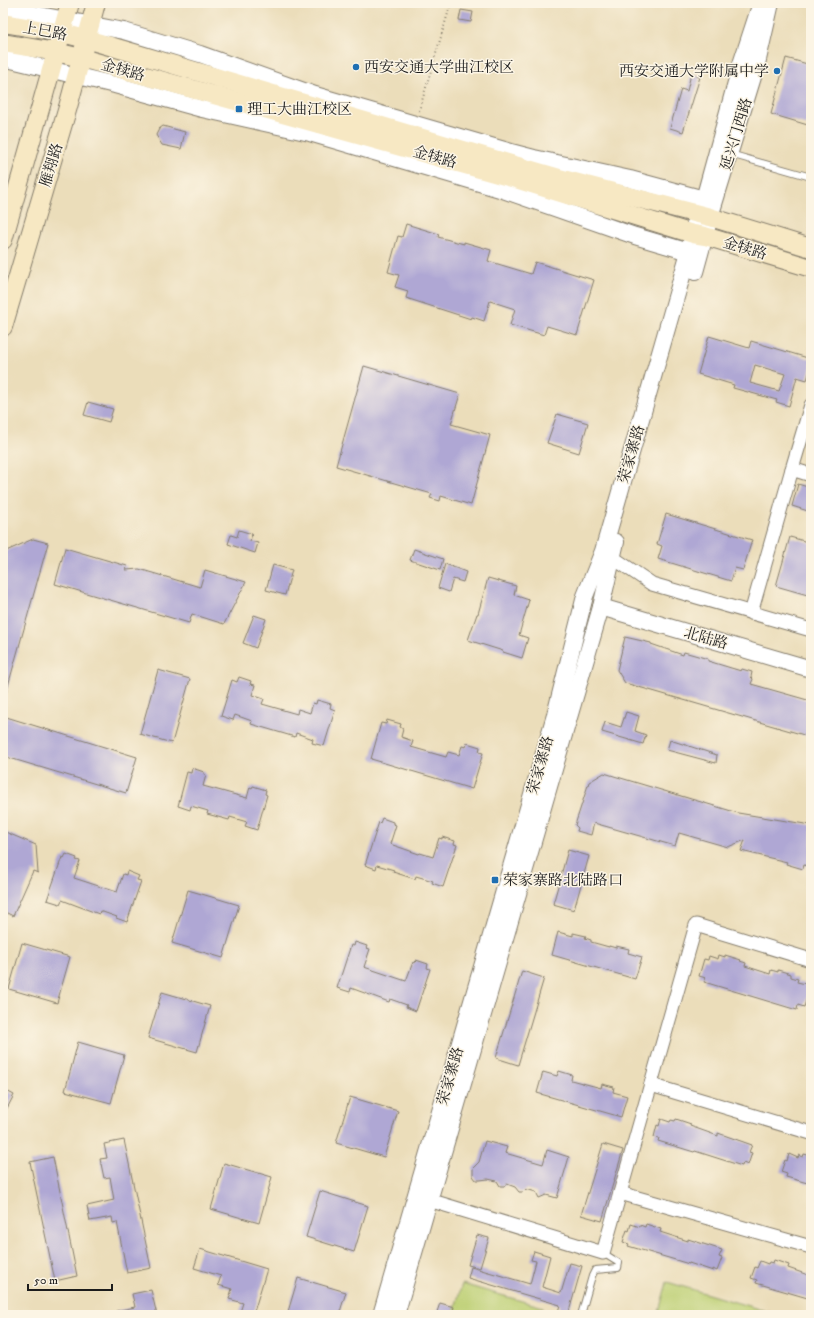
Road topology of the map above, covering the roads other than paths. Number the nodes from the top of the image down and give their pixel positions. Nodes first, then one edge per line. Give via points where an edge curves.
1 (96, 3) edge
2 (761, 3) edge
3 (771, 3) edge
4 (3, 8) edge
5 (66, 19) edge
6 (3, 23) edge
7 (88, 32) junction
8 (3, 43) edge
9 (56, 52) junction
10 (3, 58) edge
11 (81, 58) junction
12 (51, 70) junction
13 (76, 75) junction
14 (730, 154) junction
15 (811, 177) edge
16 (704, 210) junction
17 (699, 235) junction
18 (3, 240) edge
19 (811, 248) edge
20 (689, 252) junction
21 (811, 268) edge
22 (3, 327) edge
23 (811, 405) edge
24 (792, 469) junction
25 (811, 475) edge
26 (612, 557) junction
27 (601, 607) junction
28 (751, 613) junction
29 (811, 630) edge
30 (811, 669) edge
31 (811, 960) edge
32 (651, 1085) junction
33 (811, 1133) edge
34 (620, 1193) junction
35 (429, 1200) junction
36 (811, 1248) edge
37 (603, 1253) junction
38 (381, 1315) edge
39 (396, 1315) edge
40 (581, 1315) edge

1 - 7 main road, 雁翔路
2 - 16 street, 延兴门西路 via 741,64
3 - 14 street, 延兴门西路 via 757,64
4 - 5 street
5 - 6 main road, 上巳路
5 - 7 main road, 上巳路
5 - 9 main road, 雁翔路
7 - 11 main road, 雁翔路
7 - 16 main road, 金犊路 via 537,171
7 - 16 street via 124,31 200,54 315,95 534,158 610,174
8 - 9 main road, 上巳路
9 - 11 main road, 金犊路
9 - 12 main road, 雁翔路
10 - 12 street
11 - 13 main road, 雁翔路
11 - 17 main road, 金犊路 via 512,178
12 - 13 street
12 - 18 main road, 雁翔路
13 - 20 street via 202,109 310,133 500,189 634,236
13 - 22 main road, 雁翔路
14 - 15 lane
14 - 16 street, 延兴门西路
16 - 17 street, 荣家寨路
16 - 19 main road, 金犊路
17 - 20 street, 荣家寨路
17 - 21 main road, 金犊路
17 - 26 street, 荣家寨路
20 - 38 street, 荣家寨路 via 604,551 585,596 555,715
23 - 24 street
24 - 25 street
24 - 28 street
26 - 27 street, 荣家寨路
26 - 28 street via 652,584
27 - 30 street, 北陆路
27 - 35 street, 荣家寨路
28 - 29 street
31 - 32 street via 696,925
32 - 33 street
32 - 34 street
34 - 36 street
34 - 37 street
35 - 37 street
35 - 39 street, 荣家寨路
37 - 40 lane via 619,1263 618,1268 595,1270

